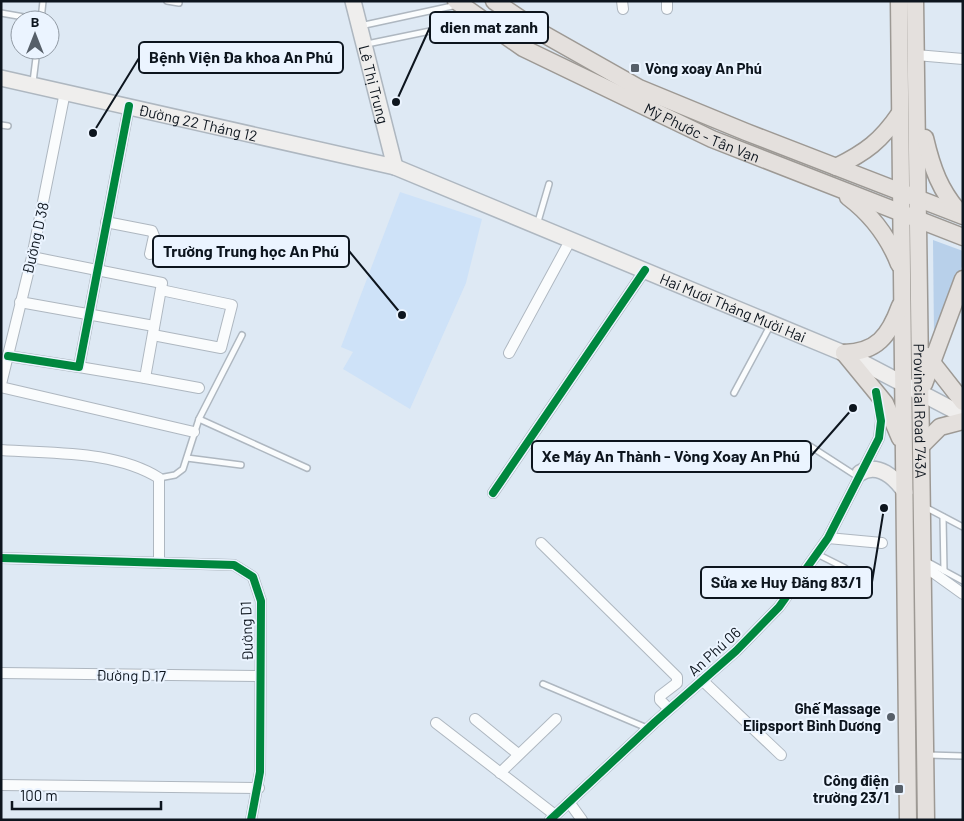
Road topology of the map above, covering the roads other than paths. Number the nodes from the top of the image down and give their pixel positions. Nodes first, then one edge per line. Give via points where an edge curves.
1 (167, 1) edge
2 (353, 1) edge
3 (494, 1) edge
4 (898, 1) edge
5 (915, 1) edge
6 (179, 3) dead end
7 (458, 3) edge
8 (481, 20) junction
9 (360, 26) junction
10 (364, 45) junction
11 (916, 55) junction
12 (963, 59) edge
13 (36, 60) edge
14 (1, 78) edge
15 (32, 85) junction
16 (65, 92) junction
17 (917, 95) junction
18 (129, 106) junction
19 (900, 113) junction
20 (1, 125) edge
21 (8, 126) dead end
22 (395, 167) junction
23 (836, 167) junction
24 (549, 184) dead end
25 (832, 185) junction
26 (901, 192) junction
27 (919, 199) junction
28 (901, 212) junction
29 (962, 216) edge
30 (919, 219) junction
31 (106, 222) junction
32 (537, 225) junction
33 (963, 237) edge
34 (571, 240) junction
35 (150, 254) dead end
36 (32, 257) junction
37 (97, 270) junction
38 (645, 270) junction
39 (903, 274) junction
40 (963, 279) edge
41 (161, 290) junction
42 (903, 299) junction
43 (20, 302) junction
44 (89, 315) junction
45 (771, 324) junction
46 (153, 331) junction
47 (242, 335) dead end
48 (1, 336) edge
49 (13, 337) junction
50 (920, 340) junction
51 (509, 353) dead end
52 (844, 353) junction
53 (8, 356) junction
54 (932, 362) junction
55 (79, 367) junction
56 (145, 378) junction
57 (903, 384) junction
58 (1, 385) edge
59 (199, 388) dead end
60 (876, 392) junction
61 (734, 393) dead end
62 (920, 393) junction
63 (963, 402) edge
64 (963, 415) edge
65 (199, 419) junction
66 (963, 421) edge
67 (194, 432) junction
68 (922, 445) junction
69 (810, 446) dead end
70 (904, 449) junction
71 (1, 450) edge
72 (187, 458) junction
73 (241, 465) dead end
74 (307, 468) dead end
75 (859, 475) junction
76 (159, 478) junction
77 (905, 492) junction
78 (493, 493) dead end
79 (923, 506) junction
80 (944, 517) junction
81 (963, 526) edge
82 (828, 538) junction
83 (541, 543) dead end
84 (882, 544) dead end
85 (817, 554) junction
86 (1, 558) edge
87 (159, 563) junction
88 (924, 563) junction
89 (845, 568) dead end
90 (944, 571) junction
91 (963, 581) edge
92 (963, 594) edge
93 (1, 674) edge
94 (260, 676) junction
95 (702, 680) junction
96 (543, 684) dead end
97 (669, 709) junction
98 (475, 720) dead end
99 (556, 720) dead end
100 (436, 722) dead end
101 (648, 729) junction
102 (518, 754) junction
103 (781, 755) dead end
104 (926, 755) junction
105 (963, 756) edge
106 (500, 773) junction
107 (1, 784) edge
108 (259, 788) junction
109 (569, 802) junction
110 (552, 817) edge
111 (255, 819) edge
112 (582, 820) edge
113 (908, 820) edge
114 (926, 820) edge

1 - 6 lane
2 - 9 main road, Lê Thị Trung
3 - 23 main road, Mỹ Phước - Tân Vạn via 540,32 639,88
4 - 19 main road, Provincial Road 743A
5 - 11 main road, Provincial Road 743A
7 - 8 main road, Mỹ Phước - Tân Vạn
7 - 9 lane
8 - 10 lane
8 - 25 main road, Mỹ Phước - Tân Vạn via 523,48 712,138
9 - 10 main road, Lê Thị Trung
10 - 22 main road, Lê Thị Trung
11 - 12 street
11 - 17 main road, Provincial Road 743A
13 - 15 lane
14 - 15 main road, Đường 22 Tháng 12
15 - 16 main road, Đường 22 Tháng 12
16 - 18 main road, Đường 22 Tháng 12
16 - 36 street, Đường D 38
17 - 27 main road, Provincial Road 743A
17 - 29 main road via 934,172 947,199
18 - 22 main road, Đường 22 Tháng 12
18 - 31 street
19 - 23 main road via 871,148
19 - 26 main road, Provincial Road 743A
20 - 21 lane
22 - 32 main road, Hai Mươi Tháng Mười Hai
23 - 26 main road, Mỹ Phước - Tân Vạn
24 - 32 lane
25 - 28 main road, Mỹ Phước - Tân Vạn
25 - 39 main road via 872,217 889,243
26 - 27 main road, Mỹ Phước - Tân Vạn
26 - 28 main road, Provincial Road 743A
27 - 29 main road, Mỹ Phước - Tân Vạn
27 - 30 main road, Provincial Road 743A
28 - 30 main road, Mỹ Phước - Tân Vạn
28 - 39 main road, Provincial Road 743A
30 - 33 main road, Mỹ Phước - Tân Vạn
30 - 50 main road, Provincial Road 743A
31 - 35 street via 152,231
31 - 37 street
32 - 34 main road, Hai Mươi Tháng Mười Hai
34 - 38 main road, Hai Mươi Tháng Mười Hai
34 - 51 street
36 - 37 street
36 - 43 street, Đường D 38
37 - 41 street via 162,283
37 - 44 street
38 - 45 main road, Hai Mươi Tháng Mười Hai
38 - 78 street
39 - 42 main road, Provincial Road 743A
40 - 54 main road
41 - 46 street
41 - 46 street via 232,306 221,348
42 - 52 main road via 894,323 878,343 865,351
42 - 57 main road, Provincial Road 743A
43 - 44 street
43 - 49 street, Đường D 38
44 - 46 street
44 - 55 street
45 - 52 main road, Hai Mươi Tháng Mười Hai
45 - 61 lane
46 - 56 street
47 - 65 lane
48 - 49 street
49 - 53 street, Đường D 38
50 - 54 main road
50 - 62 main road, Provincial Road 743A
52 - 57 main road, Hai Mươi Tháng Mười Hai
52 - 60 main road
53 - 55 street
53 - 58 street, Đường D 38
54 - 62 main road
54 - 63 main road
55 - 56 street
56 - 59 street
57 - 62 main road
57 - 70 main road, Provincial Road 743A
58 - 67 street
60 - 70 main road via 894,420
60 - 75 street, An Phú 06 via 880,432
62 - 64 main road
62 - 68 main road, Provincial Road 743A
65 - 67 lane
65 - 74 lane
66 - 68 main road via 940,427
67 - 72 lane
68 - 79 main road, Provincial Road 743A
69 - 75 lane
70 - 77 main road, Provincial Road 743A
71 - 76 street via 103,458
72 - 73 lane
72 - 76 lane via 183,469
75 - 77 main road via 866,469 888,474
75 - 82 street, An Phú 06
76 - 87 street
77 - 113 main road, Provincial Road 743A
79 - 80 lane
79 - 88 main road, Provincial Road 743A
80 - 81 lane
80 - 90 lane
82 - 84 street
82 - 85 street, An Phú 06
83 - 97 street via 677,677 677,683 660,696
85 - 89 lane
85 - 95 street, An Phú 06 via 779,608
86 - 87 street, Đường D1
87 - 94 street, Đường D1 via 234,566 253,578 261,601
88 - 90 lane
88 - 92 street
88 - 104 main road, Provincial Road 743A
90 - 91 lane
93 - 94 street, Đường D 17
94 - 108 street, Đường D1
95 - 97 street, An Phú 06
95 - 103 street
96 - 101 lane
97 - 101 street, An Phú 06
98 - 102 street
99 - 102 street
100 - 106 street
101 - 109 street, An Phú 06
102 - 106 street
104 - 105 lane
104 - 114 main road, Provincial Road 743A
106 - 110 street
107 - 108 street
108 - 111 street, Đường D1
109 - 110 street, An Phú 06
109 - 112 street

